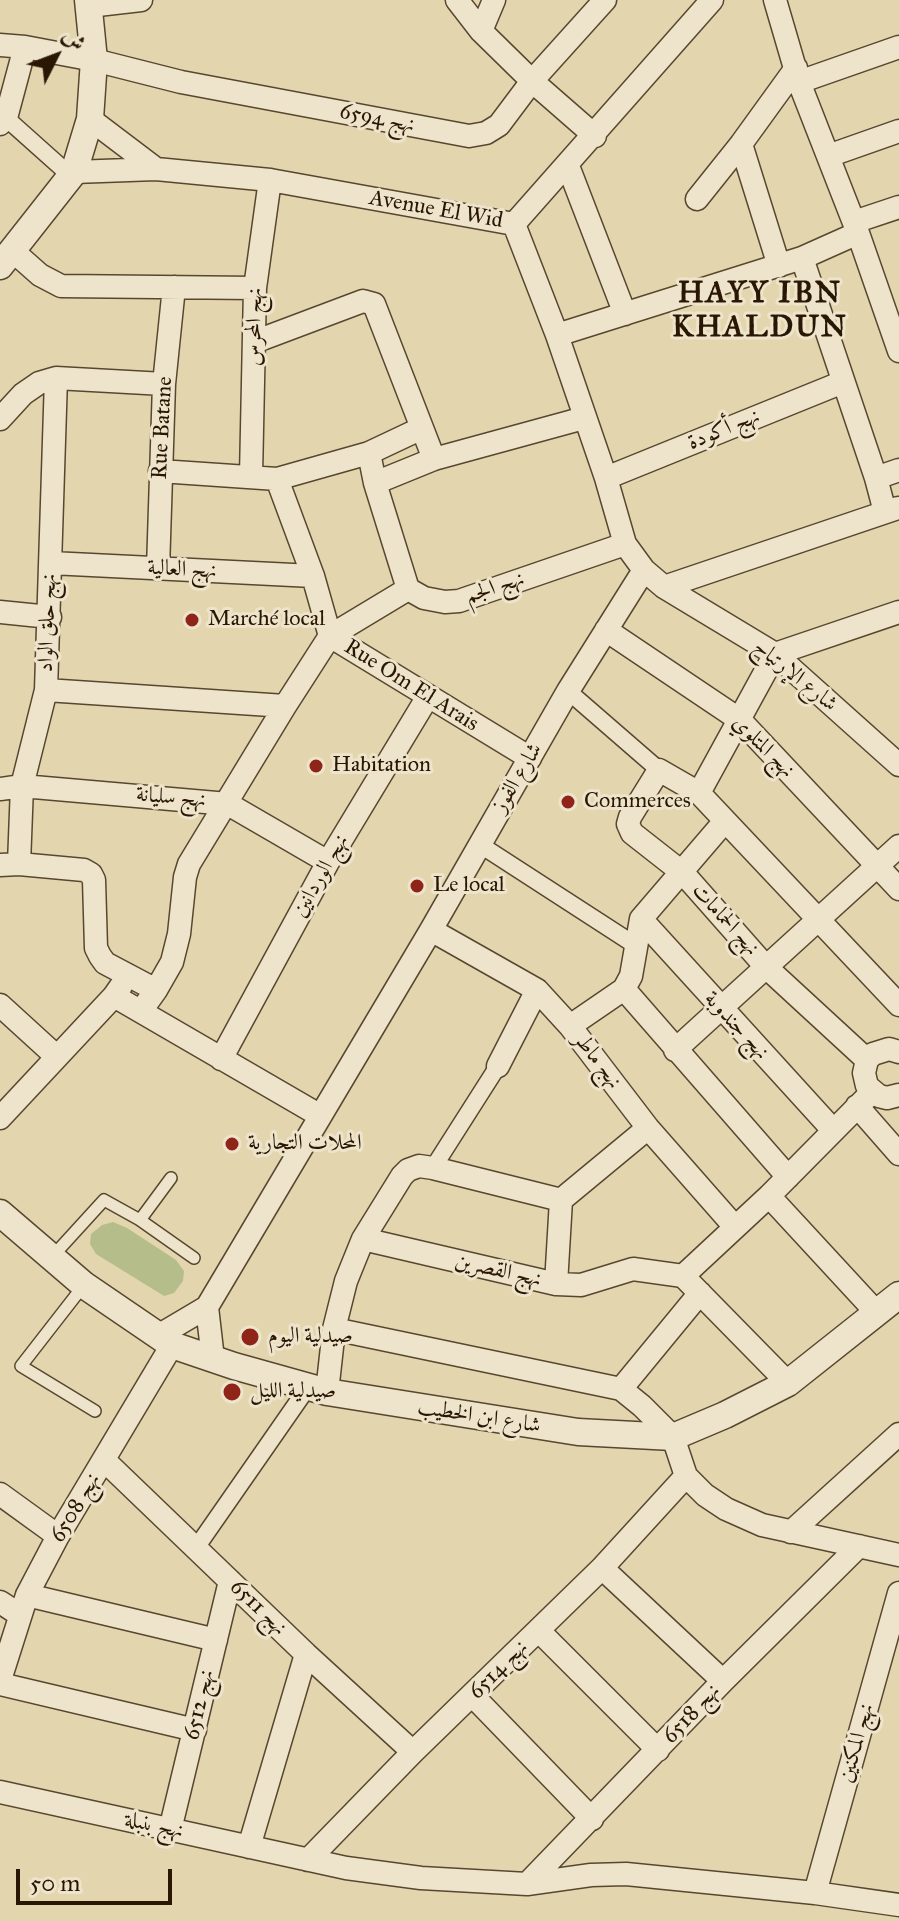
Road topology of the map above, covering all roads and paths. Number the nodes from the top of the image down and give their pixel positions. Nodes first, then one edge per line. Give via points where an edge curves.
1 (141, 0) edge
2 (457, 0) edge
3 (494, 0) edge
4 (605, 0) edge
5 (712, 0) edge
6 (775, 0) edge
7 (89, 3) edge
8 (481, 31) junction
9 (0, 45) edge
10 (25, 47) junction
11 (899, 47) edge
12 (94, 60) junction
13 (797, 75) junction
14 (532, 81) junction
15 (90, 119) junction
16 (3, 121) edge
17 (899, 131) edge
18 (595, 136) junction
19 (741, 144) junction
20 (828, 156) junction
21 (568, 166) junction
22 (156, 169) junction
23 (73, 175) junction
24 (270, 180) junction
25 (697, 199) dead end
26 (899, 207) edge
27 (514, 224) junction
28 (856, 227) junction
29 (802, 258) junction
30 (7, 259) edge
31 (779, 266) junction
32 (174, 287) junction
33 (255, 288) junction
34 (625, 314) junction
35 (557, 335) junction
36 (254, 342) junction
37 (899, 351) edge
38 (56, 378) junction
39 (843, 382) junction
40 (164, 384) junction
41 (584, 418) junction
42 (0, 419) edge
43 (422, 428) junction
44 (369, 453) junction
45 (434, 459) junction
46 (899, 470) edge
47 (160, 471) junction
48 (251, 476) junction
49 (606, 478) junction
50 (876, 478) junction
51 (277, 479) junction
52 (375, 483) junction
53 (892, 510) edge
54 (625, 544) junction
55 (51, 563) junction
56 (158, 569) junction
57 (644, 570) junction
58 (313, 576) junction
59 (664, 587) junction
60 (408, 589) junction
61 (0, 612) edge
62 (899, 612) edge
63 (50, 617) junction
64 (606, 630) junction
65 (330, 636) junction
66 (775, 654) junction
67 (46, 690) junction
68 (568, 691) junction
69 (427, 698) junction
70 (285, 706) junction
71 (740, 720) junction
72 (530, 758) junction
73 (899, 765) edge
74 (659, 770) junction
75 (11, 788) edge
76 (699, 793) junction
77 (228, 804) junction
78 (725, 821) junction
79 (479, 844) junction
80 (899, 846) edge
81 (328, 862) junction
82 (10, 864) edge
83 (877, 865) junction
84 (683, 873) junction
85 (899, 889) edge
86 (641, 919) junction
87 (817, 920) junction
88 (431, 930) junction
89 (635, 945) junction
90 (766, 967) junction
91 (128, 974) junction
92 (624, 989) junction
93 (156, 990) junction
94 (537, 990) junction
95 (114, 996) junction
96 (0, 1005) edge
97 (899, 1005) edge
98 (721, 1009) junction
99 (141, 1011) junction
100 (570, 1026) junction
101 (899, 1032) edge
102 (675, 1050) junction
103 (882, 1054) edge
104 (57, 1057) junction
105 (221, 1059) junction
106 (498, 1066) joint
107 (899, 1095) edge
108 (864, 1099) junction
109 (319, 1115) junction
110 (0, 1118) edge
111 (648, 1128) junction
112 (833, 1130) junction
113 (899, 1154) edge
114 (433, 1168) junction
115 (788, 1177) junction
116 (171, 1178) dead end
117 (769, 1196) junction
118 (561, 1200) junction
119 (0, 1213) edge
120 (140, 1220) junction
121 (735, 1227) junction
122 (363, 1239) junction
123 (52, 1257) junction
124 (194, 1258) dead end
125 (683, 1276) junction
126 (556, 1284) junction
127 (84, 1285) junction
128 (700, 1293) junction
129 (891, 1306) edge
130 (207, 1307) junction
131 (334, 1329) junction
132 (165, 1340) junction
133 (213, 1359) junction
134 (788, 1383) junction
135 (317, 1389) junction
136 (621, 1389) junction
137 (95, 1411) dead end
138 (899, 1434) edge
139 (673, 1437) junction
140 (105, 1461) junction
141 (686, 1476) junction
142 (0, 1494) edge
143 (791, 1532) junction
144 (58, 1536) junction
145 (859, 1546) junction
146 (196, 1548) junction
147 (899, 1555) edge
148 (602, 1568) junction
149 (230, 1581) junction
150 (899, 1593) edge
151 (0, 1602) edge
152 (24, 1605) junction
153 (539, 1631) junction
154 (893, 1638) edge
155 (216, 1640) junction
156 (306, 1654) junction
157 (723, 1681) junction
158 (0, 1682) edge
159 (473, 1696) junction
160 (195, 1730) junction
161 (658, 1750) junction
162 (413, 1752) junction
163 (0, 1792) edge
164 (592, 1819) junction
165 (170, 1830) junction
166 (249, 1847) junction
167 (308, 1860) junction
168 (527, 1884) junction
169 (815, 1893) junction
170 (899, 1905) edge

1 - 7 street
2 - 8 street
3 - 8 street
4 - 14 street, نهج 6594
5 - 18 street, Avenue El Wid
6 - 13 street
7 - 12 street
8 - 14 street
9 - 10 street, نهج 6594
10 - 12 street, نهج 6594
10 - 16 street
11 - 13 street
12 - 14 street, نهج 6594 via 181,82 469,136 499,125
12 - 15 street
13 - 19 street
13 - 20 street
14 - 18 street
15 - 22 street
15 - 23 street
16 - 23 street
17 - 20 street
18 - 21 street, Avenue El Wid
19 - 25 street
19 - 31 street
20 - 28 street
21 - 27 street, Avenue El Wid
21 - 34 street
22 - 23 street, Avenue El Wid
22 - 24 street, Avenue El Wid
23 - 30 street
24 - 27 street, Avenue El Wid
24 - 33 street, نهج المحرس
26 - 28 street
27 - 35 street
28 - 29 street
28 - 37 street
29 - 31 street
29 - 39 street
30 - 32 street via 61,286
31 - 34 street
32 - 33 street
32 - 40 street, Rue Batane
33 - 36 street, نهج المحرس
34 - 35 street
35 - 41 street
36 - 43 street via 369,301 378,310
36 - 48 street, نهج المحرس
38 - 40 street
38 - 42 street via 23,394
38 - 55 street, نهج حلق الواد
39 - 49 street, نهج أكودة
39 - 50 street
40 - 47 street, Rue Batane
41 - 45 street
41 - 49 street
43 - 44 street
43 - 45 street
44 - 51 street
44 - 52 street
45 - 52 street
46 - 50 street
47 - 48 street
47 - 56 street, Rue Batane
48 - 51 street
49 - 54 street
50 - 53 street
51 - 58 street, Rue Om El Arais
52 - 60 street
53 - 59 street
54 - 57 street
54 - 60 street, نهج الجم via 459,601 424,598
55 - 56 street, نهج العالية
55 - 63 street, نهج حلق الواد
56 - 58 street, نهج العالية
57 - 59 street, شارع الإرتياح
57 - 64 street, شارع الفوز
58 - 65 street, Rue Om El Arais
59 - 66 street, شارع الإرتياح
60 - 65 street
61 - 63 street
62 - 66 street
63 - 67 street, نهج حلق الواد
64 - 68 street, شارع الفوز
64 - 71 street, نهج المتلوي
65 - 69 street, Rue Om El Arais
65 - 70 street
66 - 71 street
66 - 73 street, شارع الإرتياح
67 - 70 street
67 - 75 street, نهج حلق الواد
68 - 72 street, شارع الفوز
68 - 74 street
69 - 72 street, Rue Om El Arais
69 - 81 street, نهج الوردانين
70 - 77 street
71 - 76 street
71 - 83 street, نهج المتلوي
72 - 79 street, شارع الفوز
74 - 76 street
74 - 84 street, نهج الحمامات via 628,824 632,833
75 - 77 street, نهج سليانة
75 - 82 street, نهج حلق الواد
76 - 78 street
77 - 81 street, نهج سليانة
77 - 93 street via 189,864 172,962
78 - 84 street
78 - 87 street
79 - 88 street, شارع الفوز
79 - 89 street
80 - 83 street
81 - 105 street, نهج الوردانين
82 - 91 street via 91,874 96,948 105,963
83 - 85 street, نهج المتلوي
83 - 87 street
84 - 86 street
84 - 90 street, نهج الحمامات
86 - 89 street
86 - 98 street, نهج جندوبة
87 - 90 street
87 - 97 street
88 - 94 street, نهج ماطر
88 - 109 street, شارع الفوز
89 - 92 street
90 - 98 street
90 - 103 street, نهج الحمامات
91 - 93 street
91 - 95 street
92 - 100 street
92 - 102 street
93 - 99 street
94 - 100 street, نهج ماطر
94 - 106 street
95 - 99 street
95 - 104 street
96 - 104 street
98 - 102 street
98 - 112 street, نهج جندوبة
99 - 105 street
100 - 111 street, نهج ماطر
101 - 103 street
102 - 115 street
103 - 108 street via 864,1080
104 - 110 street
105 - 109 street
106 - 114 street
107 - 108 street
108 - 112 street
108 - 113 street
109 - 130 street, شارع الفوز
111 - 118 street
111 - 121 street, نهج ماطر
112 - 115 street
114 - 118 street
114 - 122 street via 419,1166 402,1176
115 - 117 street
116 - 120 lane
117 - 121 street
117 - 129 street
118 - 126 street
119 - 123 street, شارع ابن الخطيب
120 - 123 lane via 104,1200
120 - 124 lane
121 - 125 street
122 - 126 street, نهج القصرين
122 - 131 street
123 - 127 street, شارع ابن الخطيب
125 - 126 street, نهج القصرين via 633,1269 581,1285
125 - 128 street
127 - 132 street, شارع ابن الخطيب
127 - 137 lane via 21,1366
128 - 134 street
128 - 136 street
129 - 134 street, شارع ابن الخطيب
130 - 132 street, شارع الفوز
130 - 133 street
131 - 135 street
131 - 136 street
132 - 133 street, شارع ابن الخطيب
132 - 140 street, نهج 6508
133 - 135 street, شارع ابن الخطيب
134 - 139 street, شارع ابن الخطيب
135 - 139 street, شارع ابن الخطيب via 578,1432
135 - 146 street
136 - 139 street
138 - 143 street
139 - 141 street
140 - 144 street, نهج 6508
140 - 146 street, نهج 6511
141 - 143 street via 705,1495 746,1519
141 - 148 street, نهج 6514
142 - 144 street
143 - 145 street
144 - 152 street, نهج 6508
145 - 147 street
145 - 157 street, نهج 6518
146 - 149 street, نهج 6511
148 - 153 street, نهج 6514
148 - 157 street
149 - 155 street, نهج 6512
149 - 156 street, نهج 6511
150 - 154 street, نهج المكنين
151 - 152 street
152 - 155 street
152 - 158 street, نهج 6508
153 - 159 street, نهج 6514
153 - 161 street
154 - 169 street, نهج المكنين
155 - 160 street, نهج 6512
156 - 162 street, نهج 6511
156 - 166 street
157 - 161 street, نهج 6518
158 - 160 street
159 - 162 street, نهج 6514
159 - 164 street
160 - 165 street, نهج 6512
161 - 164 street, نهج 6518
162 - 167 street, نهج 6514
163 - 165 street, نهج بنبلة
164 - 168 street, نهج 6518
165 - 166 street, نهج بنبلة
166 - 167 street, نهج بنبلة
167 - 168 street, نهج بنبلة via 421,1878
168 - 169 street, نهج بنبلة via 626,1874
169 - 170 street, نهج بنبلة

